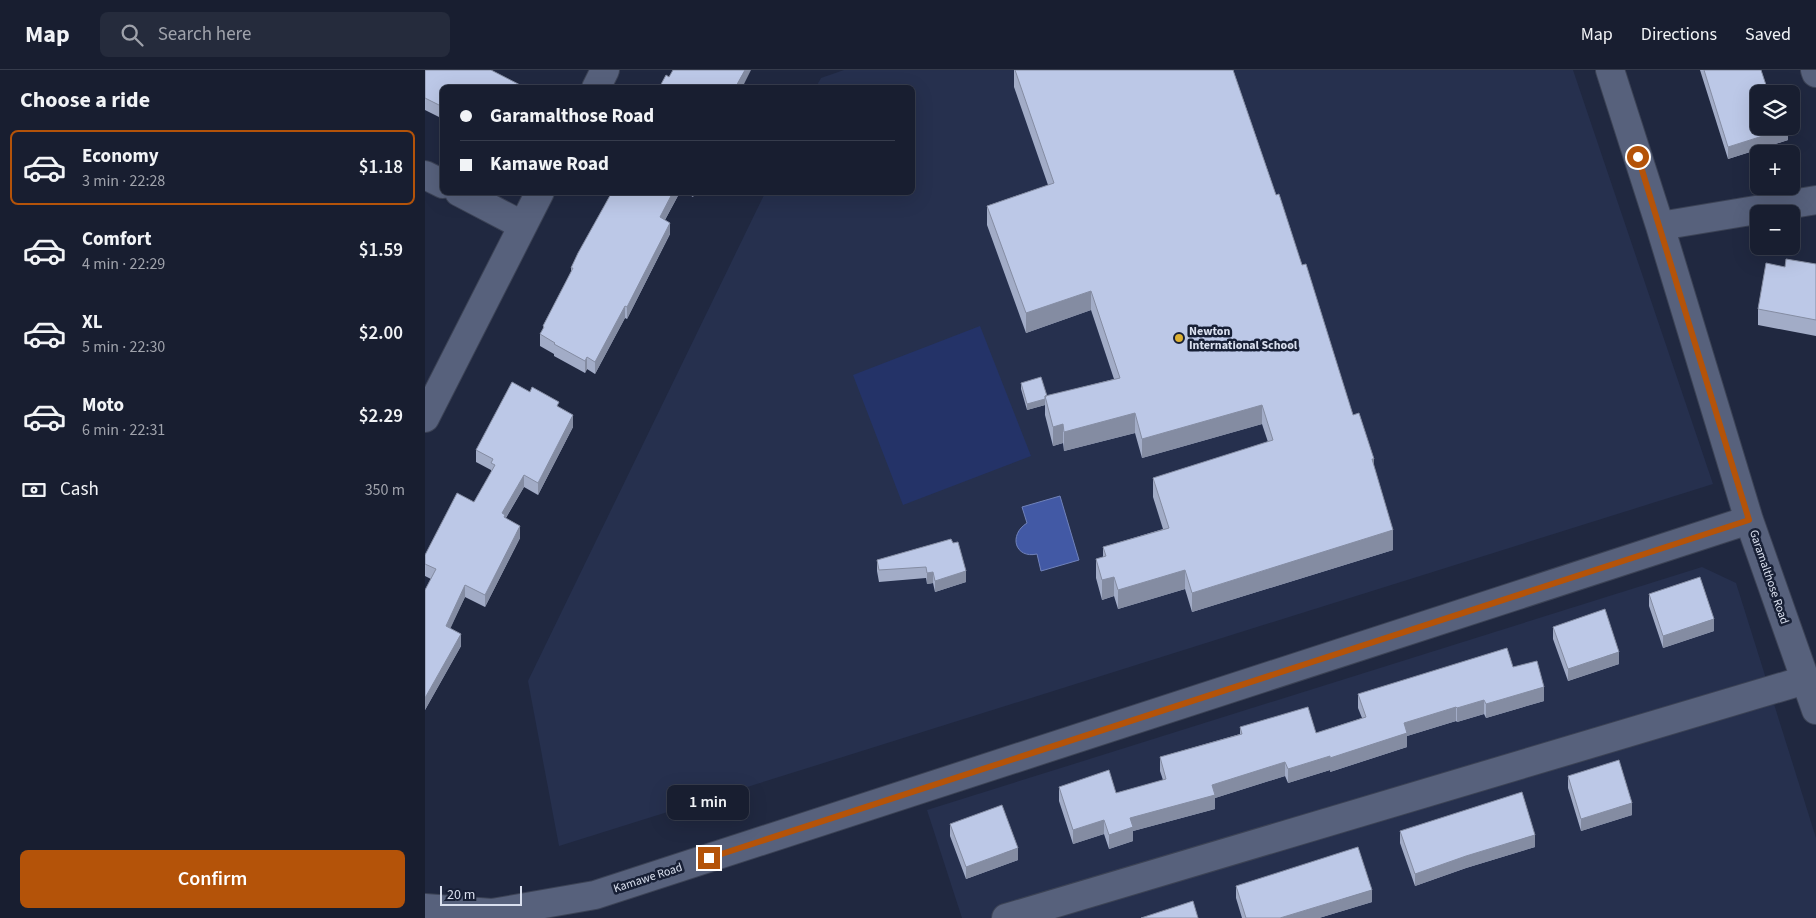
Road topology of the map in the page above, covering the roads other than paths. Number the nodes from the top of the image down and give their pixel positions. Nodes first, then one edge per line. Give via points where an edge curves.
1 (605, 70) edge
2 (1610, 70) edge
3 (598, 85) edge
4 (425, 175) edge
5 (440, 182) edge
6 (465, 195) edge
7 (538, 195) edge
8 (1816, 200) edge
9 (522, 225) junction
10 (1660, 226) junction
11 (425, 418) edge
12 (1749, 520) junction
13 (1805, 680) junction
14 (1816, 710) edge
15 (425, 908) edge
16 (1006, 918) edge

1 - 3 street
2 - 10 street, Garamalthose Road
4 - 5 street
6 - 9 street
7 - 9 street
8 - 10 street
9 - 11 street
10 - 12 street, Garamalthose Road
12 - 13 street, Garamalthose Road
12 - 15 street, Kamawe Road via 595,895 492,913
13 - 14 street, Garamalthose Road
13 - 16 street

